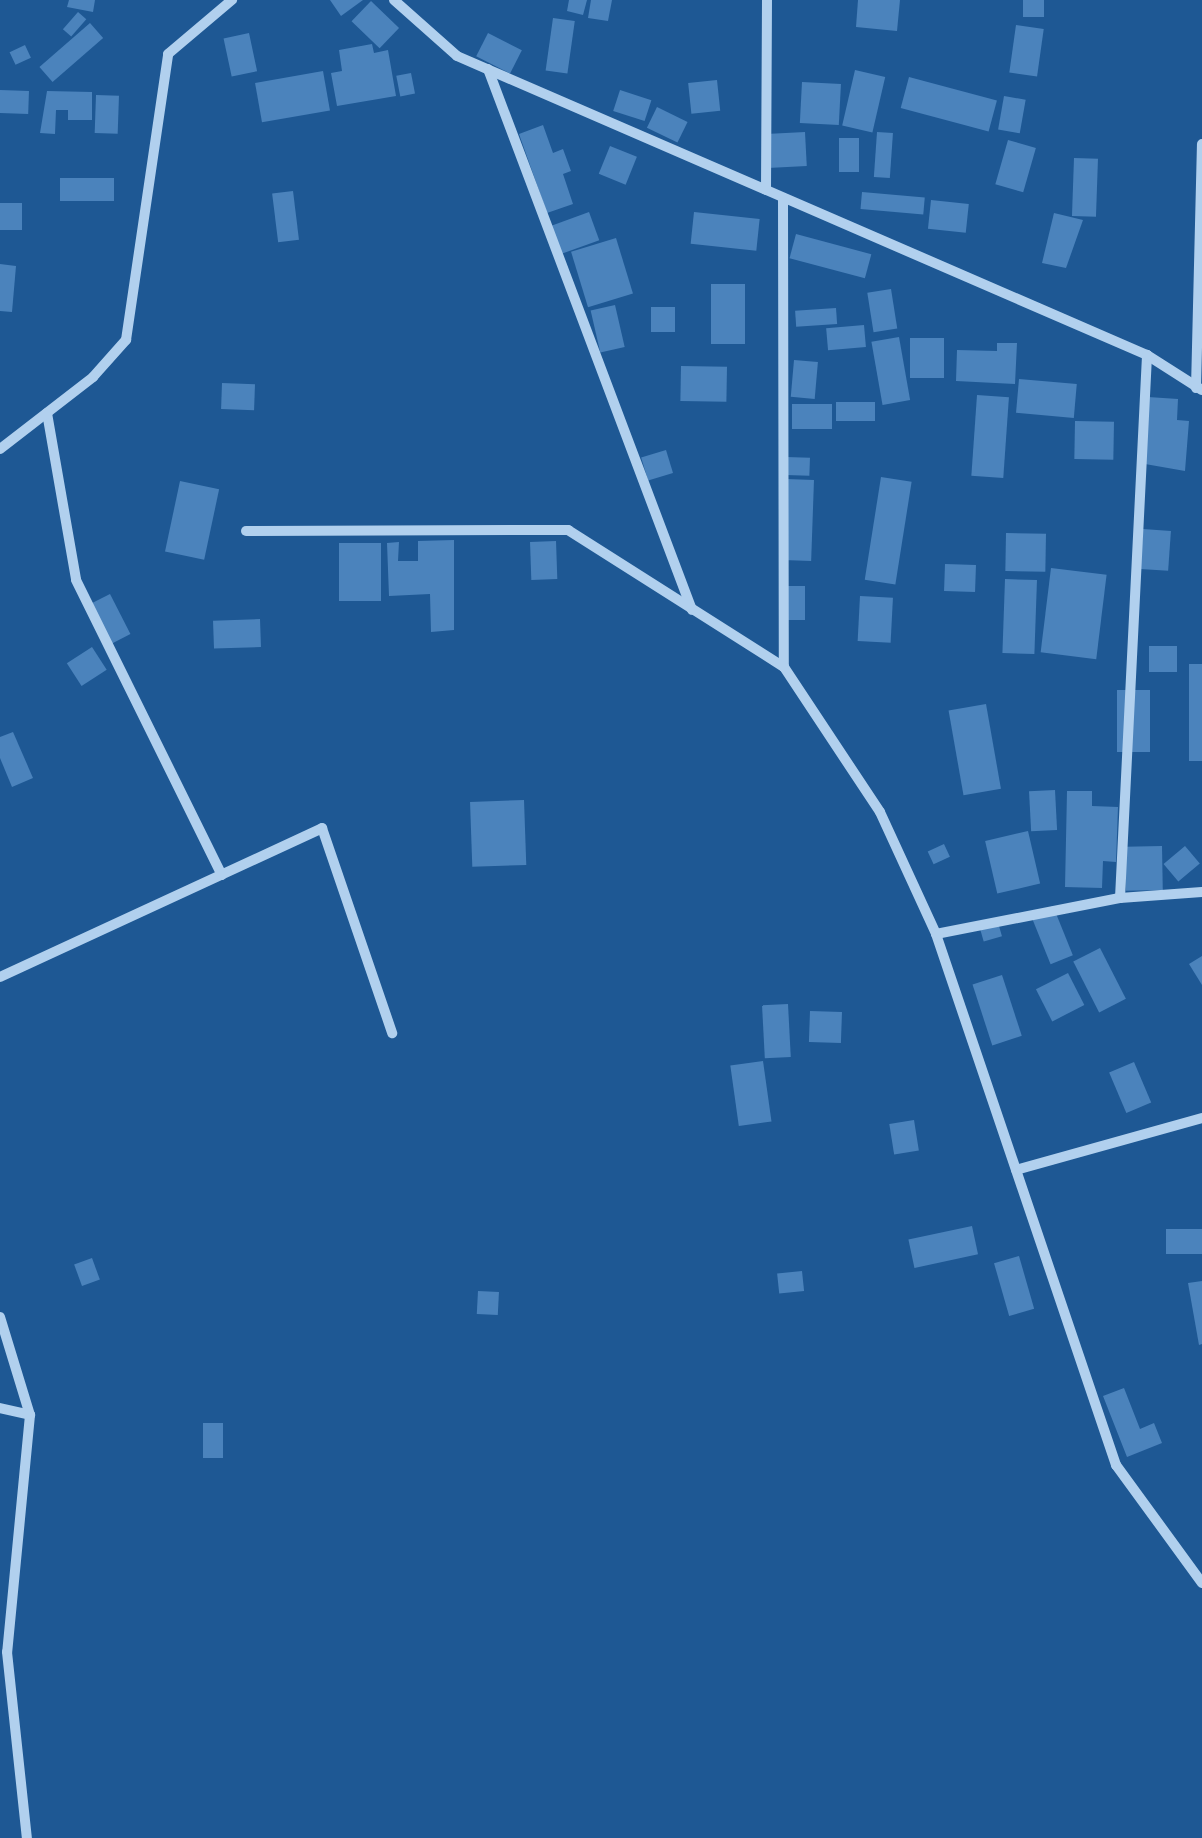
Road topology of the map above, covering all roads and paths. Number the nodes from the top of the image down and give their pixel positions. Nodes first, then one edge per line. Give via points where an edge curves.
1 (232, 0) edge
2 (394, 0) edge
3 (767, 0) edge
4 (488, 69) junction
5 (1202, 144) edge
6 (766, 190) junction
7 (783, 198) junction
8 (1146, 355) junction
9 (1199, 389) edge
10 (46, 413) junction
11 (0, 449) edge
12 (246, 532) dead end
13 (692, 610) junction
14 (784, 667) junction
15 (222, 875) junction
16 (1202, 892) edge
17 (1120, 898) junction
18 (936, 934) junction
19 (0, 977) edge
20 (392, 1033) dead end
21 (1202, 1118) edge
22 (1016, 1170) junction
23 (0, 1317) edge
24 (0, 1408) edge
25 (30, 1415) junction
26 (1202, 1583) edge
27 (27, 1838) edge

1 - 10 street via 168,54 126,340 93,378
2 - 4 street via 458,56
3 - 6 street
4 - 6 street
4 - 13 street
5 - 9 street
6 - 7 street
7 - 8 street
7 - 14 street
8 - 9 street
8 - 17 street
10 - 11 street
10 - 15 street via 76,580
12 - 13 street via 568,530
13 - 14 street
14 - 18 street via 880,812
15 - 19 street
15 - 20 street via 322,828
16 - 17 street
17 - 18 street
18 - 22 street
21 - 22 street
22 - 26 street via 1116,1465
23 - 25 street
24 - 25 street
25 - 27 street via 6,1652

